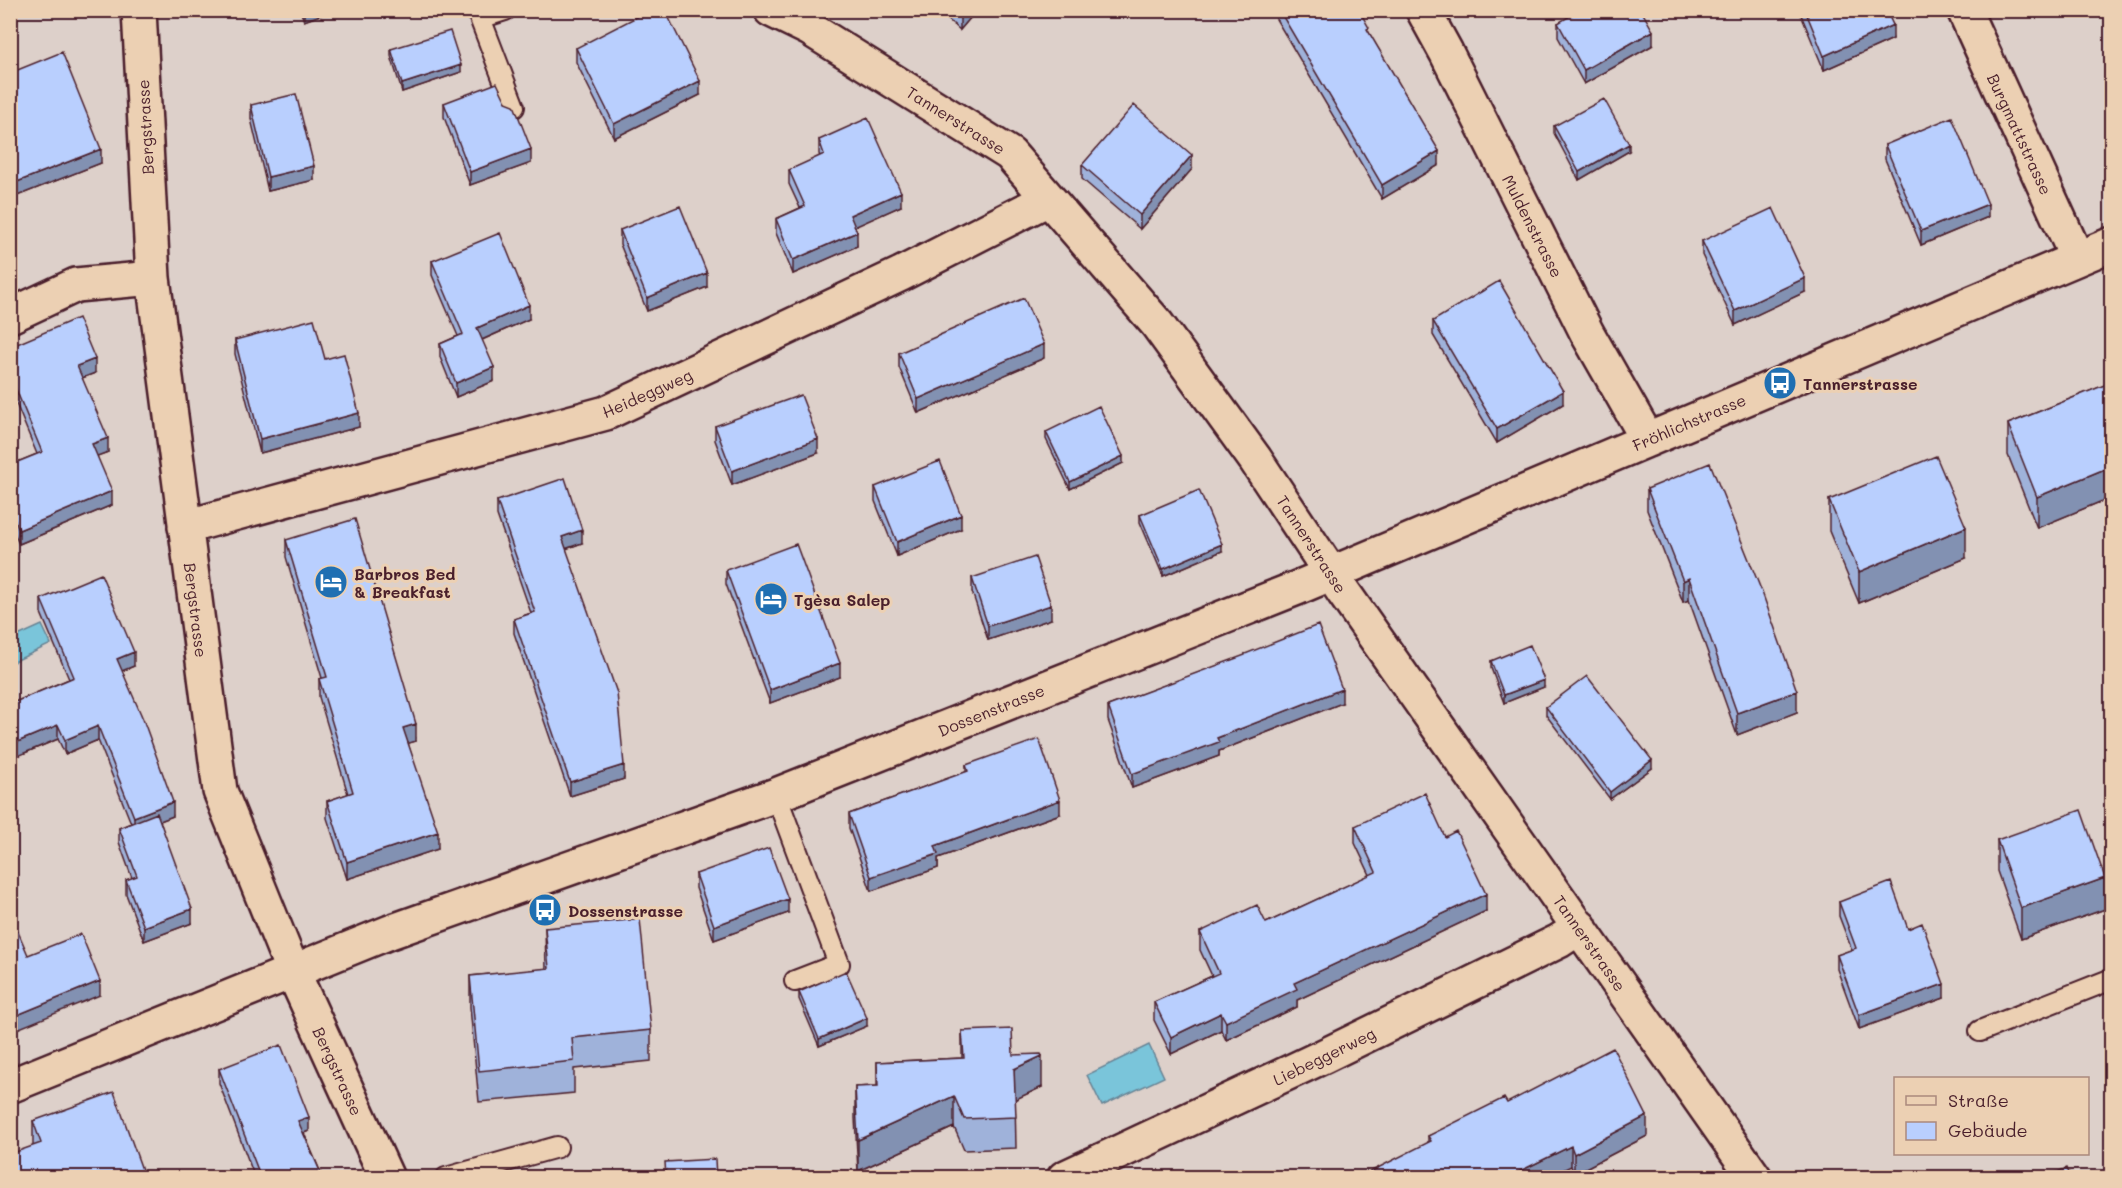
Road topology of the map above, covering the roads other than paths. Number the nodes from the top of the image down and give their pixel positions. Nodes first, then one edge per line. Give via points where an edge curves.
1 (139, 10) edge
2 (505, 10) edge
3 (771, 10) edge
4 (1423, 10) edge
5 (1964, 10) edge
6 (514, 106) edge
7 (1048, 199) junction
8 (2112, 244) edge
9 (2077, 258) junction
10 (153, 278) junction
11 (10, 316) edge
12 (1648, 440) junction
13 (185, 527) junction
14 (1332, 574) junction
15 (776, 795) junction
16 (1580, 927) junction
17 (293, 972) junction
18 (2112, 979) edge
19 (795, 981) dead end
20 (1980, 1031) dead end
21 (10, 1086) edge
22 (557, 1147) dead end
23 (387, 1178) edge
24 (446, 1178) edge
25 (1064, 1178) edge
26 (1755, 1178) edge

1 - 10 street, Bergstrasse
2 - 6 lane via 480,18
3 - 7 street, Tannerstrasse via 810,29 1010,154
4 - 12 street, Muldenstrasse via 1587,333
5 - 9 street, Burgmattstrasse
7 - 13 street, Heideggweg via 901,274 606,413
7 - 14 street, Tannerstrasse via 1157,324
8 - 9 street, Fröhlichstrasse
9 - 12 street, Fröhlichstrasse
10 - 11 street via 76,285
10 - 13 street, Bergstrasse
12 - 14 street, Fröhlichstrasse
13 - 17 street, Bergstrasse via 220,791
14 - 15 street, Dossenstrasse
14 - 16 street, Tannerstrasse
15 - 17 street, Dossenstrasse via 390,932
15 - 19 lane via 839,964
16 - 25 street, Liebeggerweg via 1559,941 1324,1056
16 - 26 street, Tannerstrasse
17 - 21 street, Dossenstrasse
17 - 23 street, Bergstrasse
18 - 20 lane
22 - 24 lane

